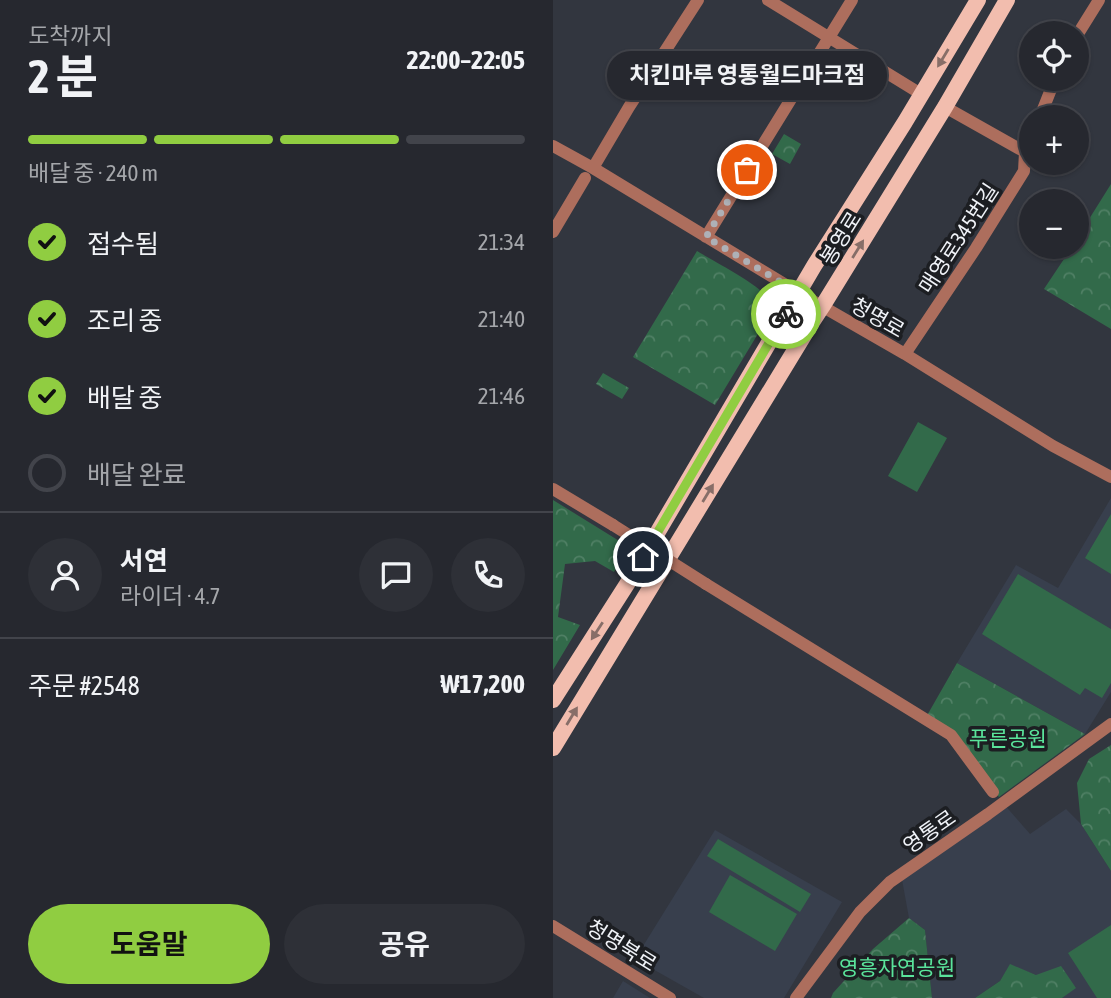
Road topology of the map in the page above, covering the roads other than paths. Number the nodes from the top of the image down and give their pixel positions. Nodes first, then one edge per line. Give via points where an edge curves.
1 (698, 0) edge
2 (768, 0) edge
3 (852, 0) edge
4 (978, 0) edge
5 (1007, 0) edge
6 (1099, 0) edge
7 (1086, 21) edge
8 (829, 37) junction
9 (921, 94) junction
10 (945, 107) junction
11 (553, 146) edge
12 (1019, 149) edge
13 (589, 173) junction
14 (1021, 175) edge
15 (553, 232) edge
16 (706, 237) junction
17 (799, 293) junction
18 (822, 307) junction
19 (905, 354) junction
20 (1111, 477) edge
21 (553, 489) edge
22 (553, 700) edge
23 (1111, 724) edge
24 (553, 748) edge
25 (993, 792) dead end
26 (553, 926) edge
27 (670, 998) edge
28 (796, 998) edge

1 - 13 street
2 - 8 street
3 - 8 street
4 -> 9 main road, 봉영로
5 - 10 main road, 봉영로
6 - 7 street
8 - 9 street
8 - 16 street
9 - 17 main road, 봉영로
10 - 12 street
18 -> 10 main road, 봉영로
11 - 13 street, 청명로
13 - 15 street
13 - 16 street, 청명로
14 - 19 street, 매영로345번길
16 - 17 street, 청명로
17 - 18 street, 청명로
17 -> 22 main road, 봉영로
18 - 19 street, 청명로
24 -> 18 main road, 봉영로
19 - 20 street, 청명로
21 - 25 street, bridge via 951,735
23 - 28 street, 영통로 via 890,882 860,912
26 - 27 street, 청명북로

